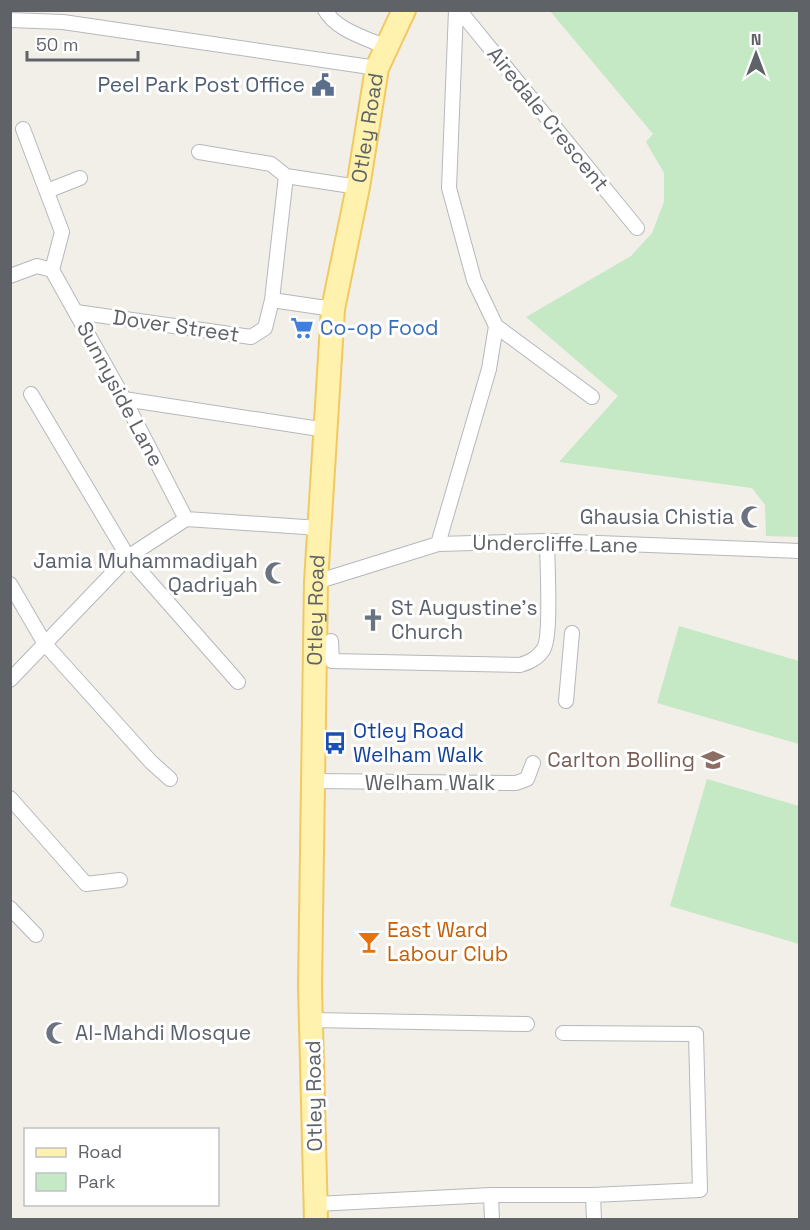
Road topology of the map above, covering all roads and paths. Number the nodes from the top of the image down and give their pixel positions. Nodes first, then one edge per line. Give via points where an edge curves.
1 (325, 10) edge
2 (458, 10) edge
3 (400, 12) edge
4 (10, 20) edge
5 (386, 47) junction
6 (377, 68) junction
7 (23, 129) dead end
8 (199, 152) dead end
9 (286, 176) junction
10 (80, 178) dead end
11 (358, 187) junction
12 (47, 191) junction
13 (637, 228) dead end
14 (52, 270) junction
15 (10, 276) edge
16 (272, 300) junction
17 (333, 309) junction
18 (76, 312) junction
19 (496, 326) junction
20 (31, 394) dead end
21 (592, 397) dead end
22 (124, 399) junction
23 (326, 430) junction
24 (186, 519) junction
25 (319, 528) junction
26 (547, 542) junction
27 (438, 544) junction
28 (800, 551) edge
29 (128, 557) junction
30 (316, 582) junction
31 (10, 584) edge
32 (572, 633) dead end
33 (331, 641) dead end
34 (45, 644) junction
35 (545, 648) junction
36 (570, 649) junction
37 (10, 680) edge
38 (238, 682) dead end
39 (566, 701) dead end
40 (533, 763) dead end
41 (170, 779) dead end
42 (314, 781) junction
43 (10, 798) edge
44 (120, 880) dead end
45 (10, 908) edge
46 (36, 935) dead end
47 (312, 1020) junction
48 (527, 1024) dead end
49 (563, 1033) dead end
50 (491, 1195) junction
51 (593, 1195) junction
52 (316, 1212) edge
53 (492, 1220) edge
54 (594, 1220) edge

1 - 5 street via 329,18 352,32
2 - 13 street, Airedale Crescent
2 - 19 street via 449,188 474,280
3 - 5 main road, Otley Road
4 - 6 street via 63,22
5 - 6 main road, Otley Road
6 - 11 main road, Otley Road
7 - 12 street
8 - 9 street via 272,164
9 - 11 street
9 - 16 street, Dover Street
10 - 12 street
11 - 17 main road, Otley Road
12 - 14 street via 62,232
14 - 15 street via 37,266
14 - 18 street, Sunnyside Lane
16 - 17 street
16 - 18 street, Dover Street via 266,328 251,337
17 - 23 main road, Otley Road
18 - 22 street, Sunnyside Lane
19 - 21 street
19 - 27 street via 489,369
20 - 29 street
22 - 23 street
22 - 24 street, Sunnyside Lane
23 - 25 main road, Otley Road
24 - 25 street
24 - 29 street
25 - 30 main road, Otley Road
26 - 27 street, Undercliffe Lane
26 - 28 street, Undercliffe Lane
26 - 35 street
27 - 30 street, Undercliffe Lane
29 - 34 street
29 - 38 street
30 - 42 main road, Otley Road
31 - 34 street
32 - 36 street
33 - 35 street via 332,661 342,662 520,665 535,659
34 - 37 street
34 - 41 street
35 - 36 street
36 - 39 street
40 - 42 street, Welham Walk via 528,779 516,783
42 - 47 main road, Otley Road
43 - 44 street via 86,884
45 - 46 street
47 - 48 street
47 - 52 main road, Otley Road
49 - 51 street via 696,1034 700,1190
50 - 51 street
50 - 52 street
50 - 53 street
51 - 54 street

